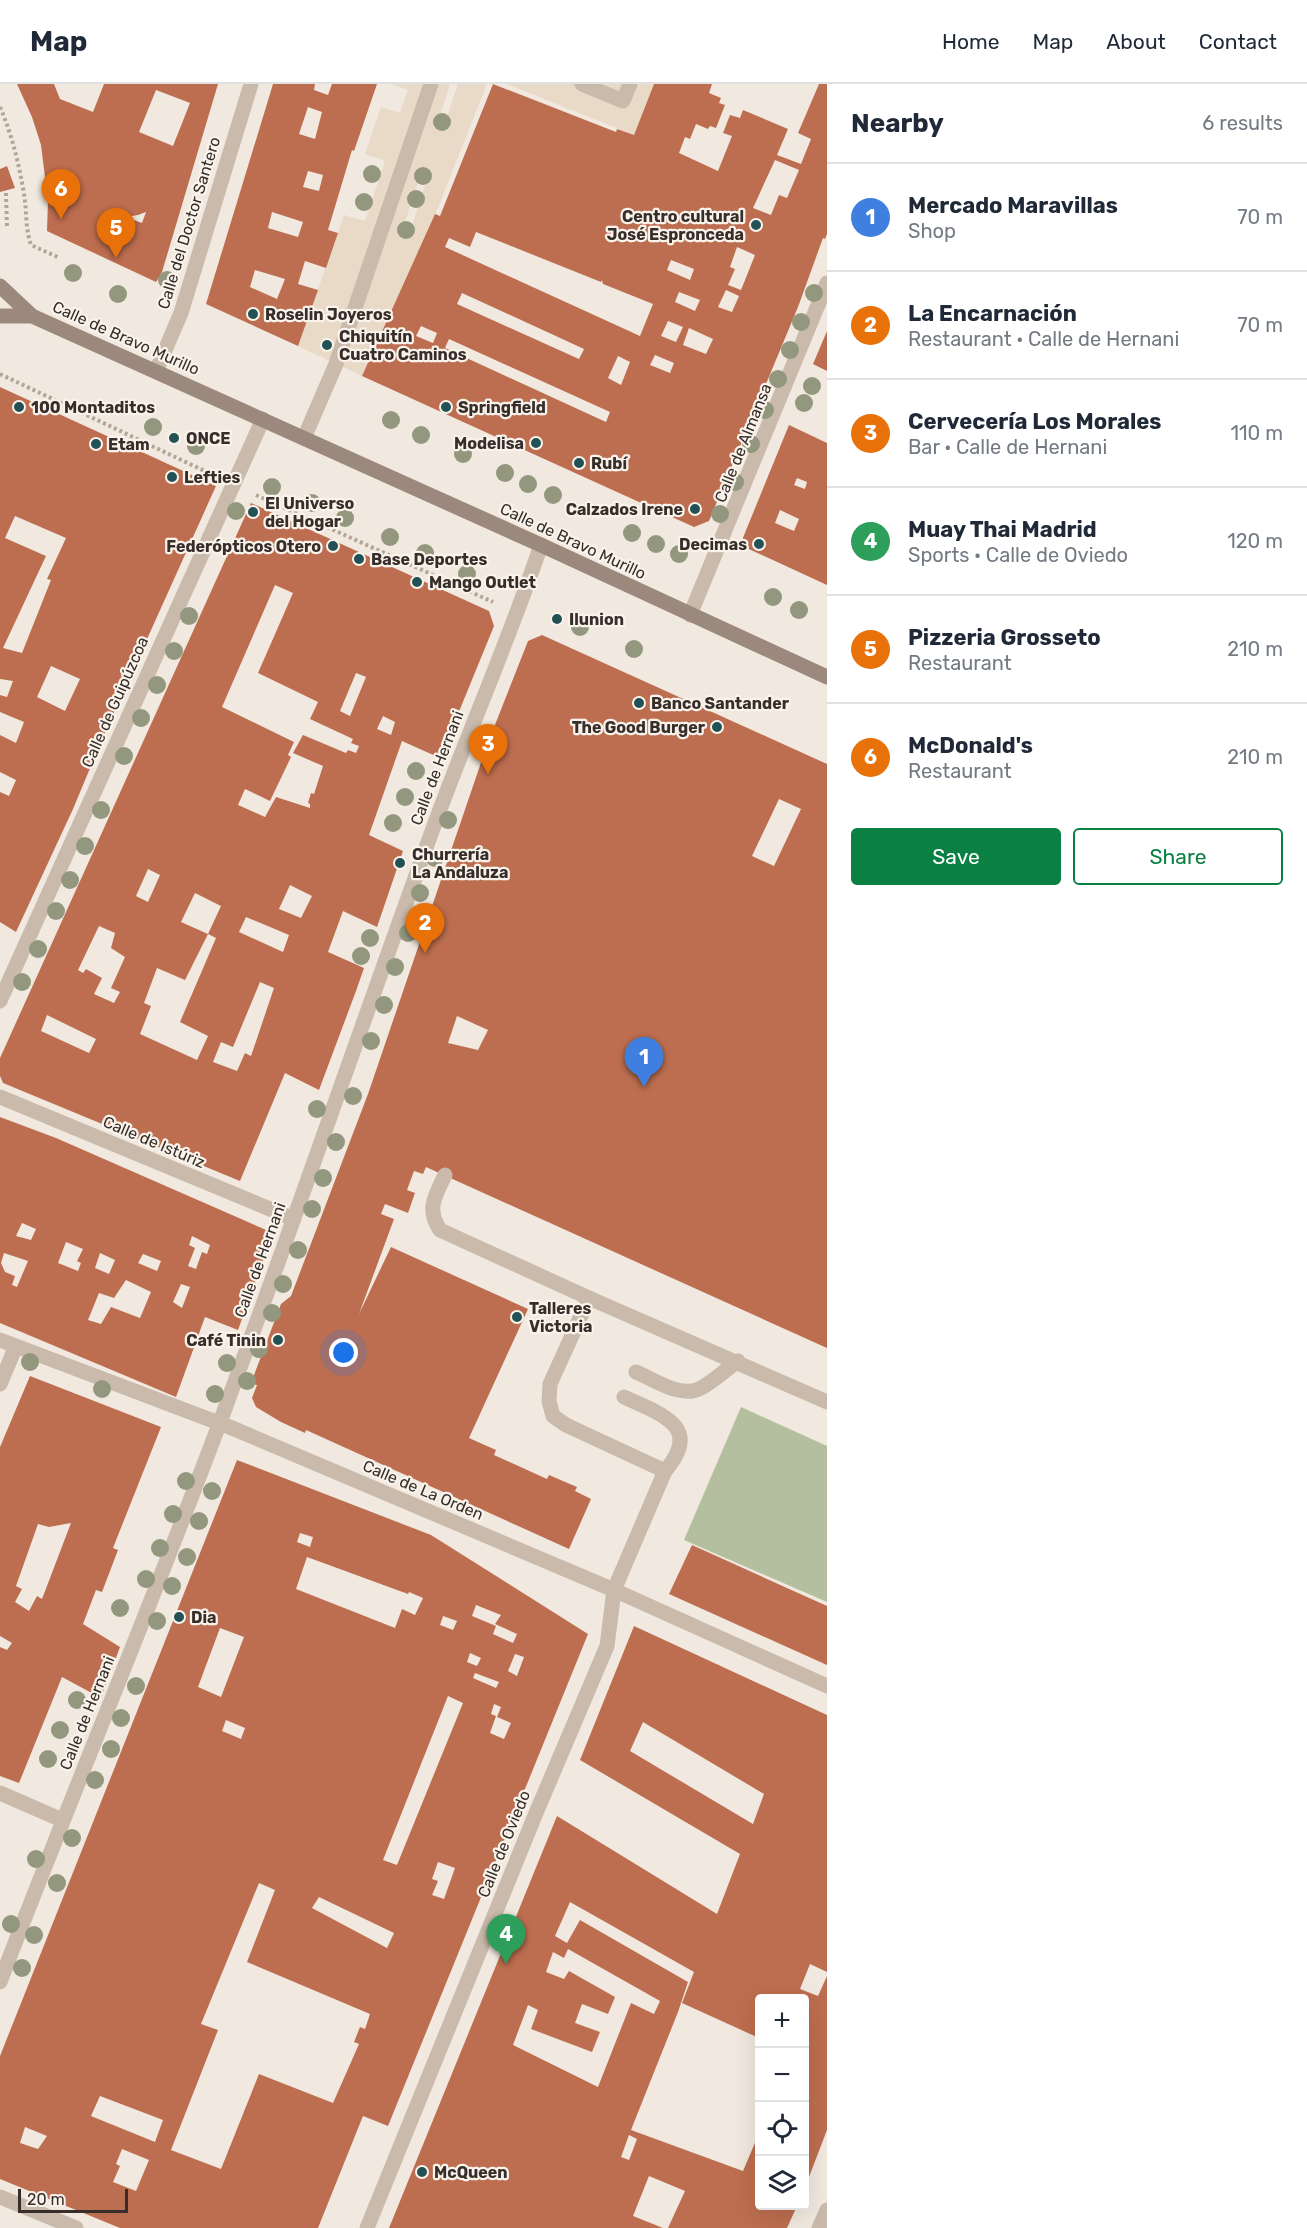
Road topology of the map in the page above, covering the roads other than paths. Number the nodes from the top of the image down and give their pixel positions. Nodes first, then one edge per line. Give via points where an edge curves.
1 (251, 84) edge
2 (431, 84) edge
3 (582, 84) edge
4 (630, 84) edge
5 (827, 284) edge
6 (0, 286) edge
7 (0, 316) edge
8 (32, 316) junction
9 (156, 371) junction
10 (263, 419) junction
11 (304, 438) junction
12 (541, 546) junction
13 (690, 615) junction
14 (827, 677) edge
15 (0, 1001) edge
16 (0, 1097) edge
17 (445, 1175) dead end
18 (294, 1219) junction
19 (589, 1298) junction
20 (0, 1340) edge
21 (16, 1346) junction
22 (738, 1361) junction
23 (636, 1372) dead end
24 (0, 1384) edge
25 (624, 1397) dead end
26 (827, 1402) edge
27 (219, 1423) junction
28 (664, 1471) junction
29 (614, 1590) junction
30 (827, 1686) edge
31 (0, 1793) edge
32 (62, 1820) junction
33 (0, 1982) edge
34 (0, 2197) edge
35 (827, 2210) edge
36 (76, 2228) edge
37 (367, 2228) edge
38 (819, 2228) edge

1 - 9 street, Calle del Doctor Santero via 181,314
2 - 11 street via 333,372
3 - 4 street via 623,101
5 - 13 street, Calle de Almansa
6 - 8 main road, Calle de Bravo Murillo
7 - 8 main road, Calle de Bravo Murillo
8 - 9 main road, Calle de Bravo Murillo
9 - 10 main road, Calle de Bravo Murillo
10 - 11 main road, Calle de Bravo Murillo
10 - 15 street, Calle de Guipúzcoa
11 - 12 main road, Calle de Bravo Murillo
12 - 13 main road, Calle de Bravo Murillo
12 - 18 street, Calle de Hernani via 432,829
13 - 14 main road, Calle de Bravo Murillo
16 - 18 street, Calle de Istúriz
17 - 19 street via 432,1203 433,1220 440,1230
18 - 27 street, Calle de Hernani
19 - 22 street
19 - 28 street via 550,1384 553,1416
20 - 21 street, Calle de La Orden
21 - 24 street
21 - 27 street, Calle de La Orden
22 - 23 street via 699,1389 688,1392
22 - 26 street
25 - 28 street, Calle de Oviedo via 676,1426 679,1451
27 - 29 street, Calle de La Orden
27 - 32 street, Calle de Hernani
28 - 29 street, Calle de Oviedo
29 - 30 street, Calle de La Orden
29 - 37 street, Calle de Oviedo via 607,1646
31 - 32 street
32 - 33 street, Calle de Hernani
34 - 36 street
35 - 38 street

